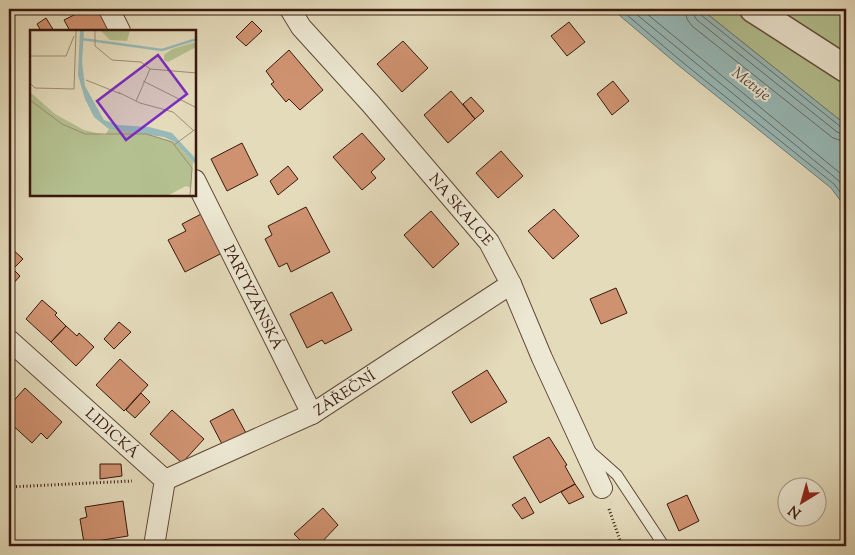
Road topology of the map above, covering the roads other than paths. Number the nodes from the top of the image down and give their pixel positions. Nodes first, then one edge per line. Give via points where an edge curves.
1 (109, 9) edge
2 (290, 9) edge
3 (754, 9) edge
4 (120, 30) edge
5 (846, 69) edge
6 (196, 182) edge
7 (511, 284) junction
8 (9, 340) edge
9 (312, 414) junction
10 (582, 444) junction
11 (165, 480) junction
12 (602, 488) road end
13 (154, 546) edge
14 (664, 546) edge

1 - 4 street
2 - 7 street, NA SKALCE via 301,27 489,242
3 - 5 street
6 - 9 street, PARTYZÁNSKÁ
7 - 9 street, ZÁŘEČNÍ
7 - 10 street, NA SKALCE
8 - 11 street, LIDICKÁ
9 - 11 street, ZÁŘEČNÍ
10 - 12 street, NA SKALCE
10 - 14 lane, NA SKALCE via 617,475
11 - 13 street

